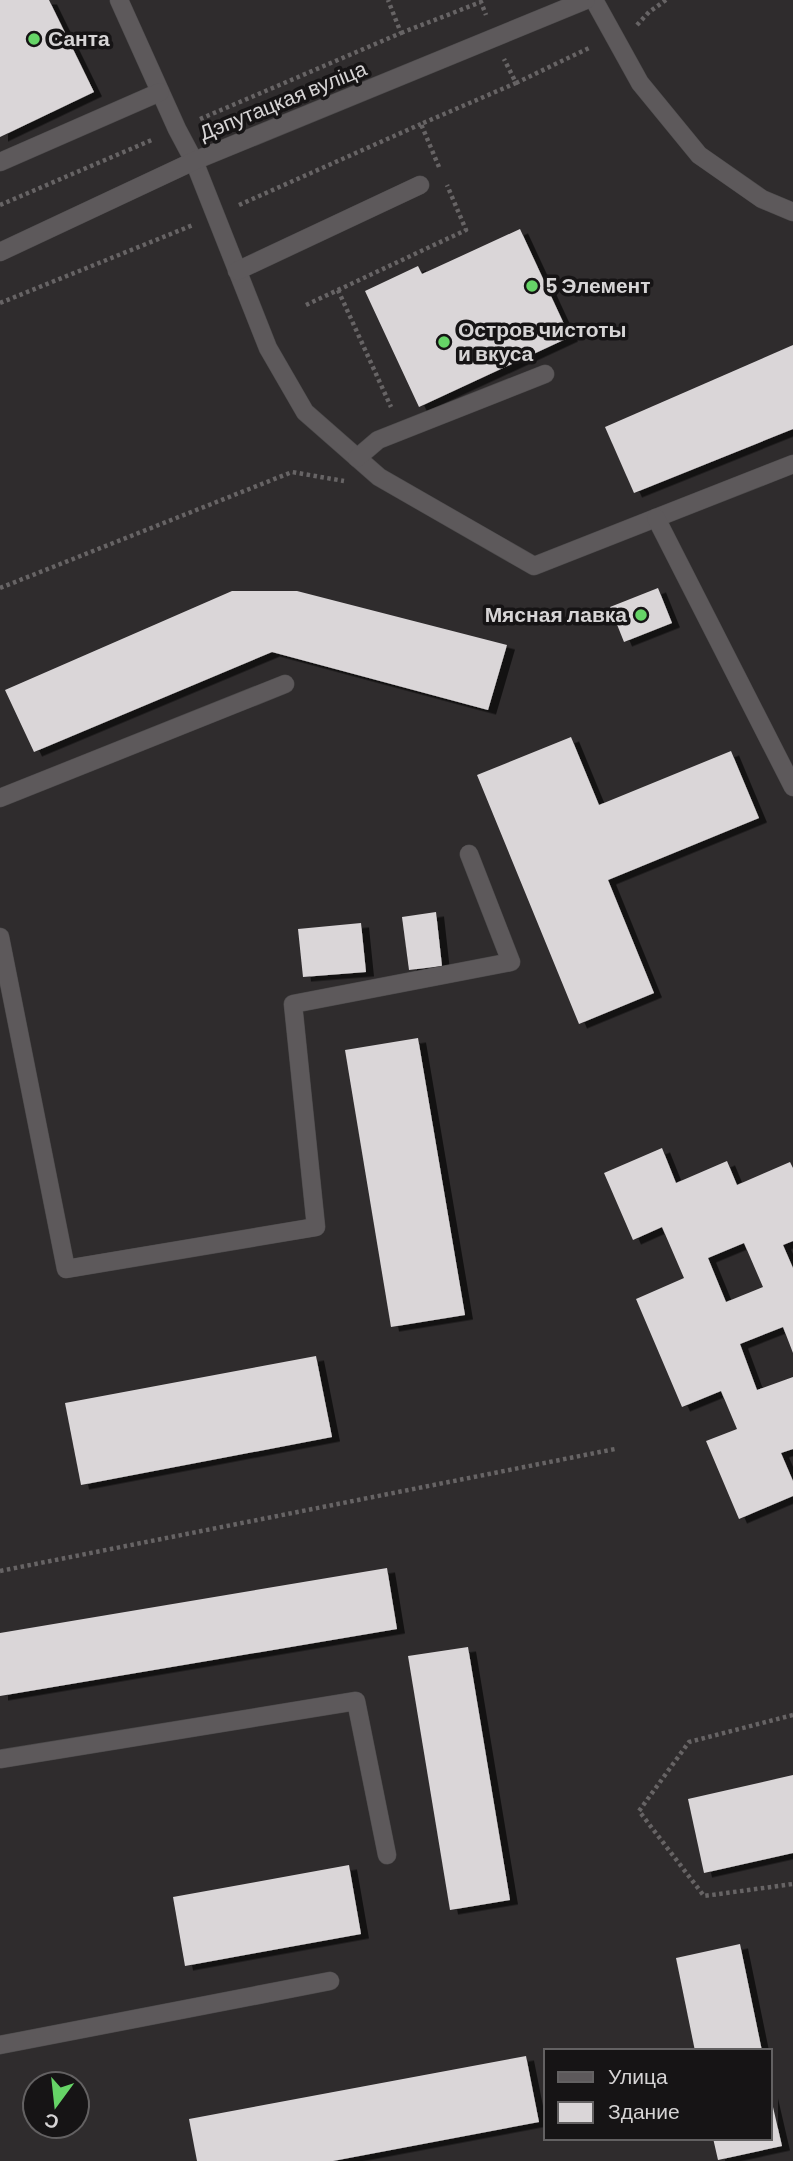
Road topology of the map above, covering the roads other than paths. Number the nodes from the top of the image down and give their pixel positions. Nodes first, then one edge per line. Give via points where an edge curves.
1 (119, 0) edge
2 (586, 0) edge
3 (594, 0) edge
4 (160, 92) junction
5 (194, 161) junction
6 (0, 162) edge
7 (420, 185) dead end
8 (793, 212) edge
9 (0, 252) edge
10 (237, 271) junction
11 (545, 374) dead end
12 (357, 458) junction
13 (793, 464) edge
14 (656, 518) junction
15 (285, 684) dead end
16 (793, 787) edge
17 (0, 798) edge
18 (469, 853) dead end
19 (0, 937) edge
20 (0, 1759) edge
21 (387, 1855) dead end
22 (330, 1981) dead end
23 (0, 2045) edge

1 - 4 street
2 - 5 street, Дэпутацкая вуліца
3 - 8 street via 639,83 699,155 762,199
4 - 5 street
4 - 6 street
5 - 9 street, Дэпутацкая вуліца
5 - 10 street
7 - 10 street
10 - 12 street via 268,348 304,412
11 - 12 street via 378,440
12 - 14 street via 379,477 534,566
13 - 14 street
14 - 16 street
15 - 17 street
18 - 19 street via 512,962 293,1004 316,1227 66,1269
20 - 21 street via 356,1701
22 - 23 street

